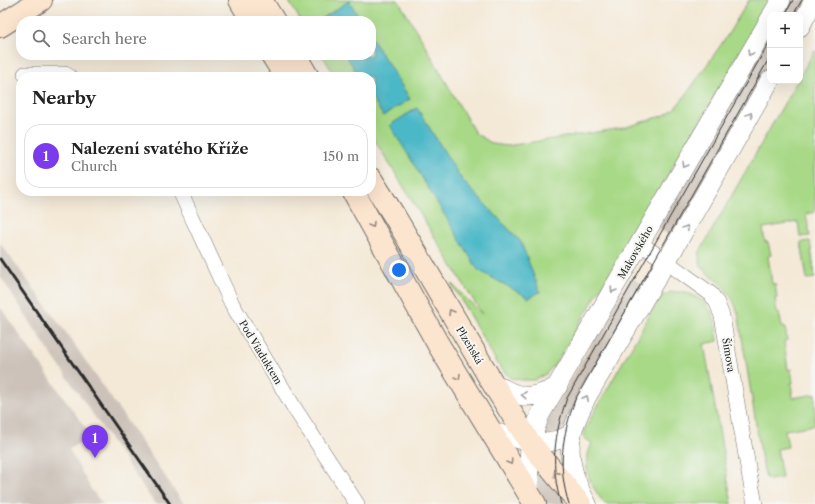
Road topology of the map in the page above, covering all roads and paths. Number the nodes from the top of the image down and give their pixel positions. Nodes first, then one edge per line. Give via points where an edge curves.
1 (41, 0) edge
2 (240, 0) edge
3 (261, 0) edge
4 (266, 0) edge
5 (781, 0) edge
6 (814, 0) edge
7 (774, 12) edge
8 (249, 16) edge
9 (271, 16) edge
10 (272, 16) edge
11 (803, 21) edge
12 (767, 24) edge
13 (0, 26) edge
14 (275, 60) edge
15 (297, 60) edge
16 (283, 72) edge
17 (305, 72) edge
18 (768, 84) edge
19 (376, 187) edge
20 (182, 196) edge
21 (356, 196) edge
22 (640, 243) junction
23 (666, 262) junction
24 (492, 382) junction
25 (558, 386) junction
26 (491, 431) junction
27 (572, 434) junction
28 (530, 443) junction
29 (532, 499) edge
30 (356, 504) edge
31 (580, 504) edge
32 (587, 504) edge
33 (755, 504) edge

1 - 13 main road
2 - 8 main road
3 - 9 main road
4 - 10 main road
5 - 7 street
6 - 11 street
12 -> 22 street, Makovského
14 - 16 main road
15 - 17 main road
23 -> 18 street
24 -> 19 main road, Plzeňská
20 - 30 street, Pod Viaduktem via 232,304
21 -> 26 main road via 438,344
22 - 23 street, Šímova
22 -> 25 street, Makovského
27 -> 23 street via 586,398
23 - 33 street, Šímova via 710,294 722,316
25 -> 24 street via 540,395 528,396 510,393
24 - 28 main road, Plzeňská
25 - 28 street, Makovského via 540,415
26 - 28 street
26 -> 29 main road
27 - 28 street via 546,443
27 - 32 street via 573,473
28 - 29 street, Makovského
31 -> 28 main road, Plzeňská

